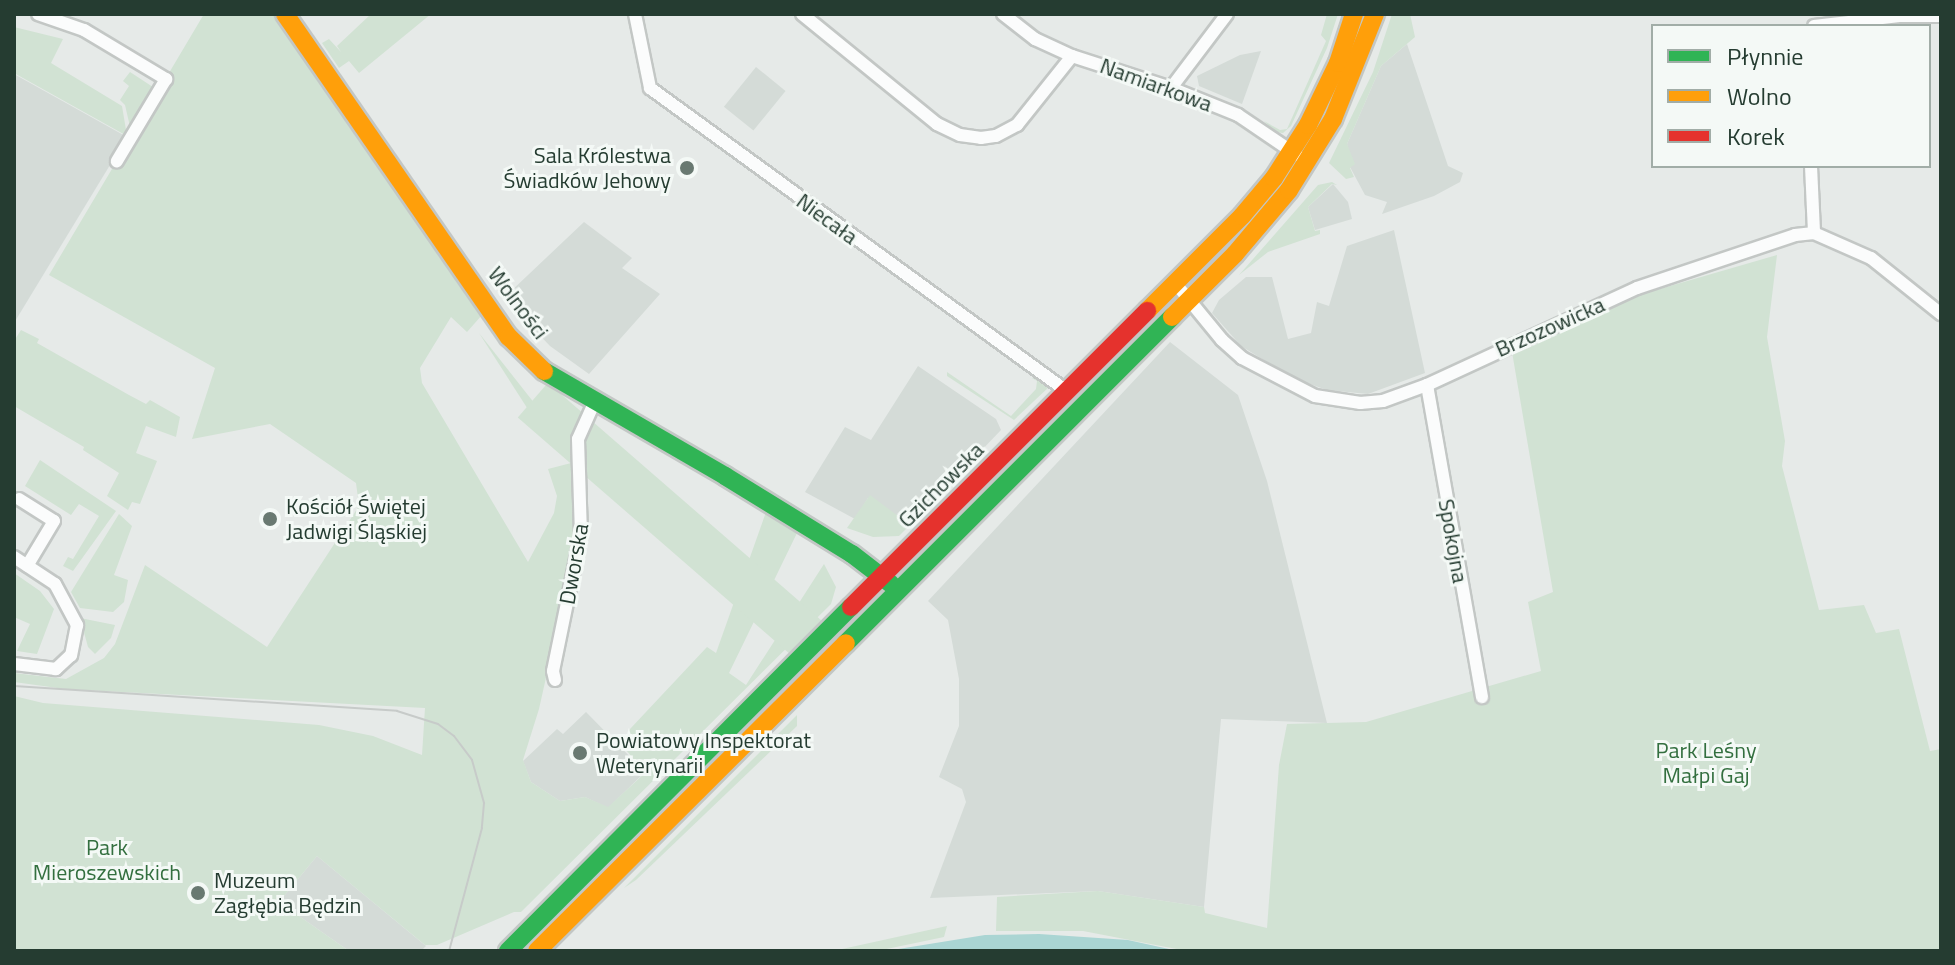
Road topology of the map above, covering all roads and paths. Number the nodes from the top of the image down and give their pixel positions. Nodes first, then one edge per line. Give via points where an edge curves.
1 (38, 14) edge
2 (285, 14) edge
3 (635, 14) edge
4 (802, 14) edge
5 (1003, 14) edge
6 (1227, 14) edge
7 (1354, 14) edge
8 (1375, 14) edge
9 (1941, 16) edge
10 (1839, 24) edge
11 (1072, 56) junction
12 (1171, 88) junction
13 (1300, 156) junction
14 (117, 161) dead end
15 (1811, 168) edge
16 (1814, 233) junction
17 (1176, 284) junction
18 (1189, 299) junction
19 (1941, 314) edge
20 (1427, 385) junction
21 (1068, 392) junction
22 (595, 401) junction
23 (19, 499) dead end
24 (14, 557) edge
25 (27, 566) junction
26 (890, 584) junction
27 (14, 664) edge
28 (555, 680) dead end
29 (1482, 697) dead end
30 (550, 909) junction
31 (565, 923) junction
32 (508, 951) edge
33 (537, 951) edge

1 - 14 street via 84,30 166,79
2 - 22 street, Wolności via 509,337 549,376
3 - 21 street, Niecała via 650,88
4 - 11 street via 937,124 960,135 996,136 1017,125
5 - 11 street, Namiarkowa via 1035,39
6 - 12 street
7 - 13 street, Gzichowska
8 - 13 street, Gzichowska via 1339,108
9 - 10 street
11 - 12 street, Namiarkowa
12 - 13 street, Namiarkowa via 1238,115
13 - 17 street, Gzichowska
13 - 18 street, Gzichowska via 1254,233
15 - 16 street
16 - 19 street via 1871,258
16 - 20 street, Brzozowicka via 1637,288
17 - 18 street, Brzozowicka
17 - 21 street, Gzichowska
18 - 20 street, Brzozowicka via 1242,358 1315,396 1383,401
18 - 26 street, Gzichowska
20 - 29 street, Spokojna
21 - 26 street, Gzichowska
22 - 26 street, Wolności via 725,476
22 - 28 street, Dworska via 578,439 581,535
23 - 25 street via 54,521
24 - 25 street
25 - 27 street via 55,584 77,625 71,655 56,669
26 - 30 street, Gzichowska
26 - 31 street, Gzichowska
30 - 31 street
30 - 32 street, Gzichowska
31 - 33 street, Gzichowska

